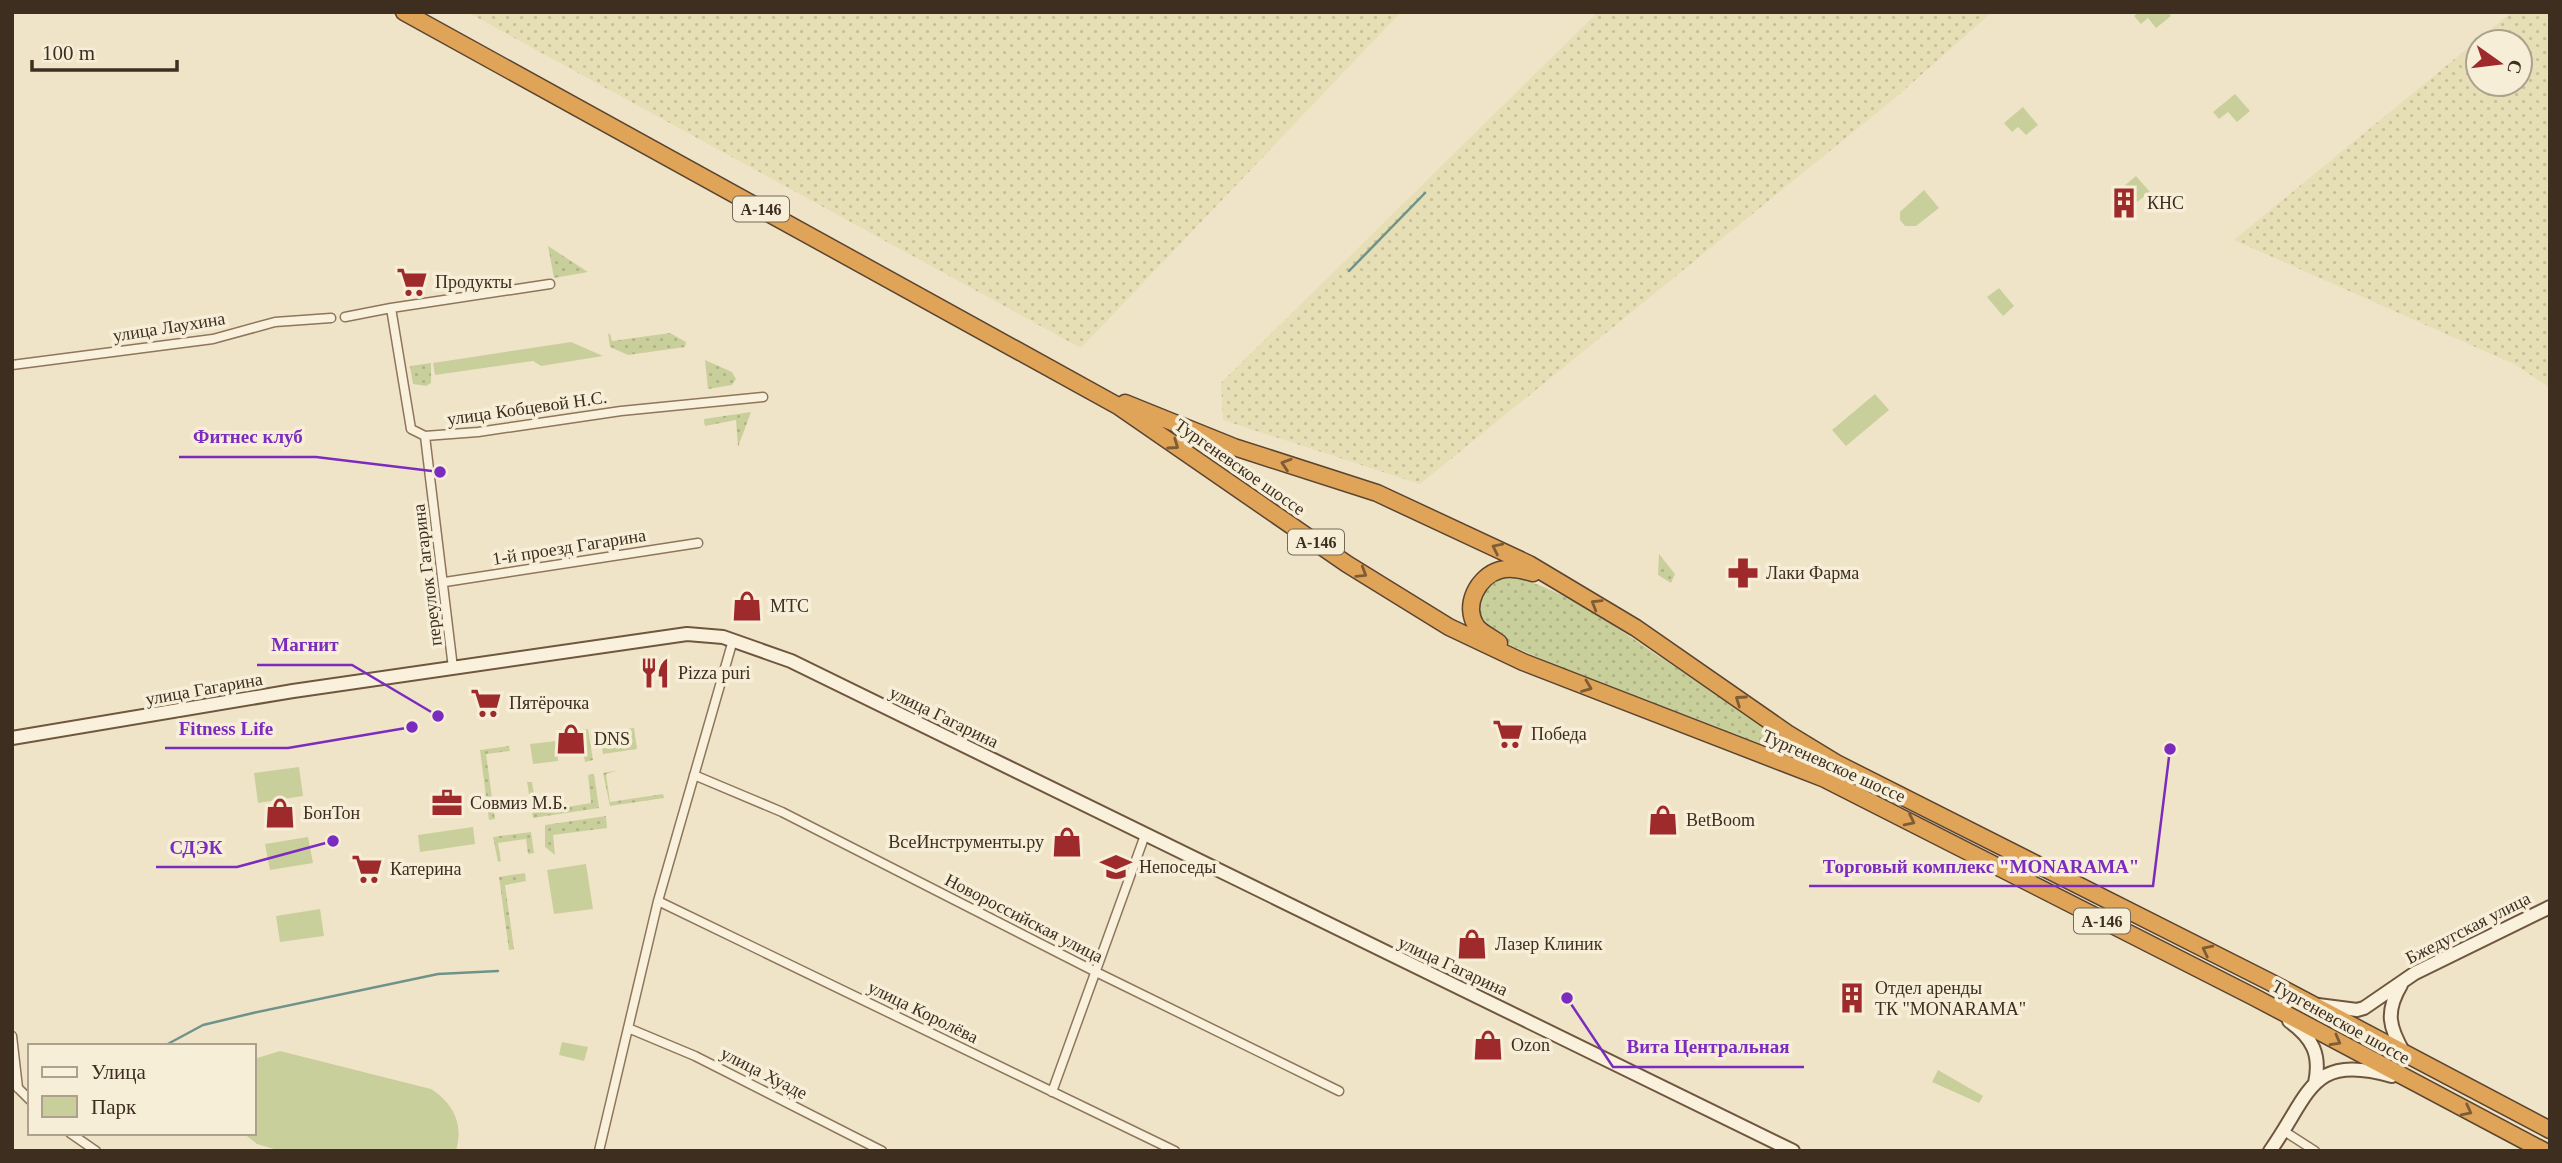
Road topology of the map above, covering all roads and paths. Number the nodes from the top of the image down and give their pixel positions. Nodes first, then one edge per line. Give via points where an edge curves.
1 (404, 12) edge
2 (419, 12) edge
3 (550, 284) dead end
4 (391, 308) junction
5 (345, 317) dead end
6 (331, 318) dead end
7 (12, 365) edge
8 (763, 397) dead end
9 (1119, 404) junction
10 (425, 436) junction
11 (698, 543) dead end
12 (1557, 580) junction
13 (445, 582) junction
14 (733, 640) junction
15 (1523, 662) junction
16 (453, 668) junction
17 (12, 738) edge
18 (694, 775) junction
19 (1145, 835) junction
20 (657, 901) junction
21 (2550, 907) edge
22 (1094, 971) junction
23 (2403, 981) junction
24 (2254, 997) junction
25 (2312, 1004) junction
26 (628, 1028) junction
27 (12, 1035) edge
28 (2404, 1053) junction
29 (14, 1057) edge
30 (2407, 1080) junction
31 (2315, 1083) junction
32 (15, 1091) edge
33 (1339, 1091) dead end
34 (1052, 1092) junction
35 (2550, 1130) edge
36 (2284, 1131) junction
37 (72, 1135) edge
38 (96, 1151) edge
39 (600, 1151) edge
40 (882, 1151) edge
41 (1175, 1151) edge
42 (1793, 1151) edge
43 (2270, 1151) edge
44 (2315, 1151) edge
45 (2544, 1151) edge

1 - 9 highway, А-146
2 - 9 highway, А-146
3 - 4 street
4 - 5 street
4 - 10 street, улица Кобцевой Н.С. via 411,429
6 - 7 street, улица Лаухина via 275,321 213,340
8 - 10 street, улица Кобцевой Н.С.
12 -> 9 highway, Тургеневское шоссе / А-146 via 1377,493
9 -> 15 highway, Тургеневское шоссе / А-146 via 1347,564 1449,627
10 - 13 street, переулок Гагарина
11 - 13 street, 1-й проезд Гагарина
12 - 15 highway, А-146 via 1501,569 1474,591 1471,609 1477,626
25 -> 12 highway, Тургеневское шоссе / А-146 via 1838,764
13 - 16 street, переулок Гагарина
14 - 16 street, улица Гагарина via 687,634
14 - 18 street
14 - 19 street, улица Гагарина via 791,661
15 -> 24 highway, Тургеневское шоссе / А-146 via 1825,779
16 - 17 street, улица Гагарина
18 - 20 street
18 - 22 street, Новороссийская улица via 782,812
19 - 22 street
19 - 42 street, улица Гагарина
20 - 26 street
20 - 34 street, улица Королёва
21 - 23 street, Бжедугская улица
22 - 33 street, Новороссийская улица
22 - 34 street
23 - 25 street, Бжедугская улица via 2357,1010
23 - 28 street via 2389,1017
24 -> 30 highway, Тургеневское шоссе / А-146
24 - 31 street via 2314,1045 2318,1058
25 - 28 highway, Тургеневское шоссе / А-146
26 - 39 street
26 - 40 street, улица Хуаде via 695,1056
27 - 29 street
28 - 35 highway, Тургеневское шоссе / А-146
29 - 32 street
30 - 31 street via 2349,1067 2331,1071
30 -> 45 highway, Тургеневское шоссе / А-146
31 - 36 street
34 - 41 street, улица Королёва
36 - 43 street
36 - 44 street
37 - 38 street

